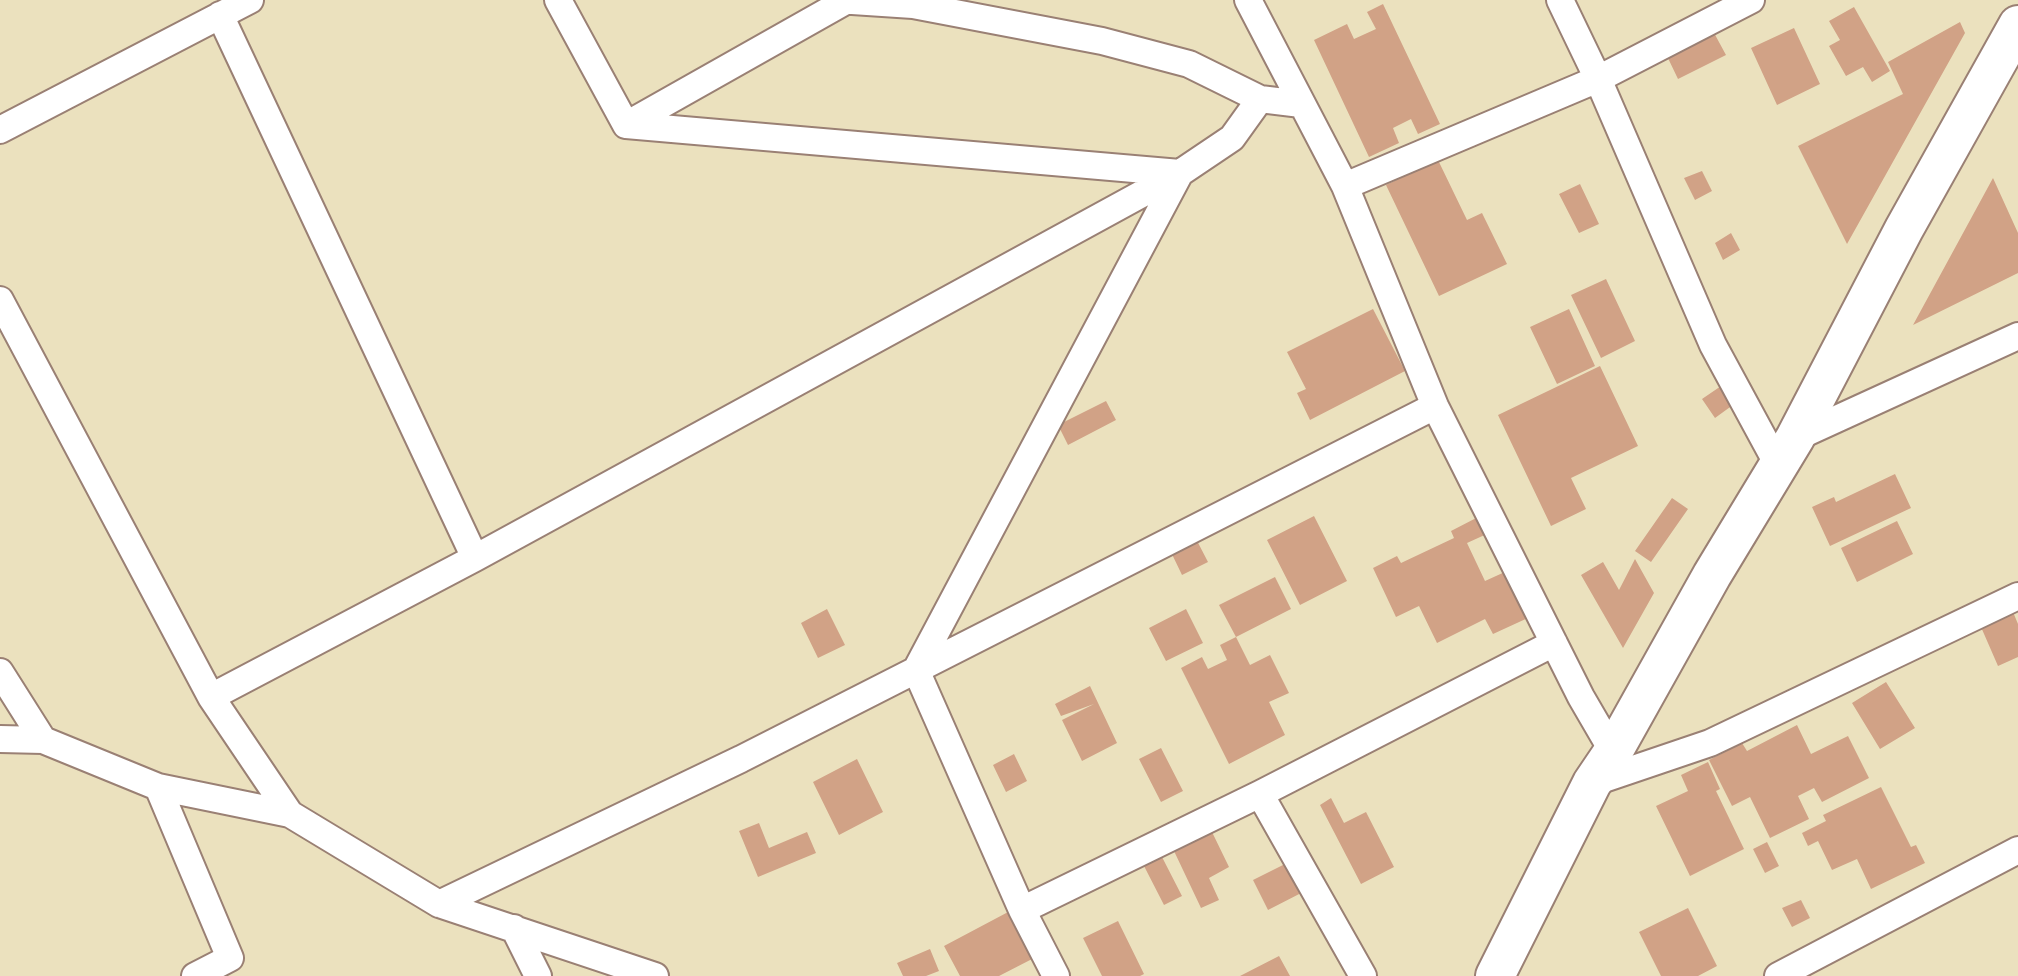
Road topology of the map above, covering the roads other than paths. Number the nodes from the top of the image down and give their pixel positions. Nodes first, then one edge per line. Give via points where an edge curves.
1 (250, 0) edge
2 (558, 0) edge
3 (1248, 0) edge
4 (1560, 0) edge
5 (1751, 0) edge
6 (841, 1) edge
7 (911, 2) edge
8 (220, 15) junction
9 (2018, 25) edge
10 (1598, 79) junction
11 (1260, 99) junction
12 (1301, 104) junction
13 (626, 125) junction
14 (0, 130) edge
15 (1180, 173) junction
16 (1345, 186) junction
17 (0, 300) edge
18 (2018, 336) edge
19 (1435, 407) junction
20 (1786, 452) junction
21 (475, 558) junction
22 (2018, 596) edge
23 (1554, 643) junction
24 (916, 670) junction
25 (0, 672) edge
26 (211, 697) junction
27 (0, 739) edge
28 (43, 740) junction
29 (1613, 752) junction
30 (1591, 783) junction
31 (158, 787) junction
32 (1260, 794) junction
33 (290, 814) junction
34 (2018, 850) edge
35 (439, 904) junction
36 (1022, 911) junction
37 (514, 928) junction
38 (233, 967) edge
39 (195, 976) edge
40 (538, 976) edge
41 (655, 976) edge
42 (1056, 976) edge
43 (1363, 976) edge
44 (1495, 976) edge
45 (1778, 976) edge

1 - 8 street
2 - 13 street
3 - 12 street
4 - 10 street
5 - 10 street
6 - 7 street
6 - 13 street
7 - 11 street via 1102,41 1189,64
8 - 14 street
8 - 21 street
9 - 20 main road
10 - 16 street
10 - 20 street via 1713,345
11 - 12 street
11 - 15 street via 1232,138
12 - 16 street
13 - 15 street
15 - 21 street
15 - 24 street
16 - 19 street
17 - 26 street
18 - 20 street
19 - 23 street
19 - 24 street
20 - 29 main road
21 - 26 street
22 - 30 street via 1710,743
23 - 29 street
23 - 32 street
24 - 35 street
24 - 36 street
25 - 28 street
26 - 33 street
27 - 28 street
28 - 31 street
29 - 30 main road
30 - 44 main road
31 - 33 street
31 - 38 street
32 - 36 street
32 - 43 street
33 - 35 street
34 - 45 street
35 - 37 street
36 - 42 street
37 - 40 street
37 - 41 street
38 - 39 street

